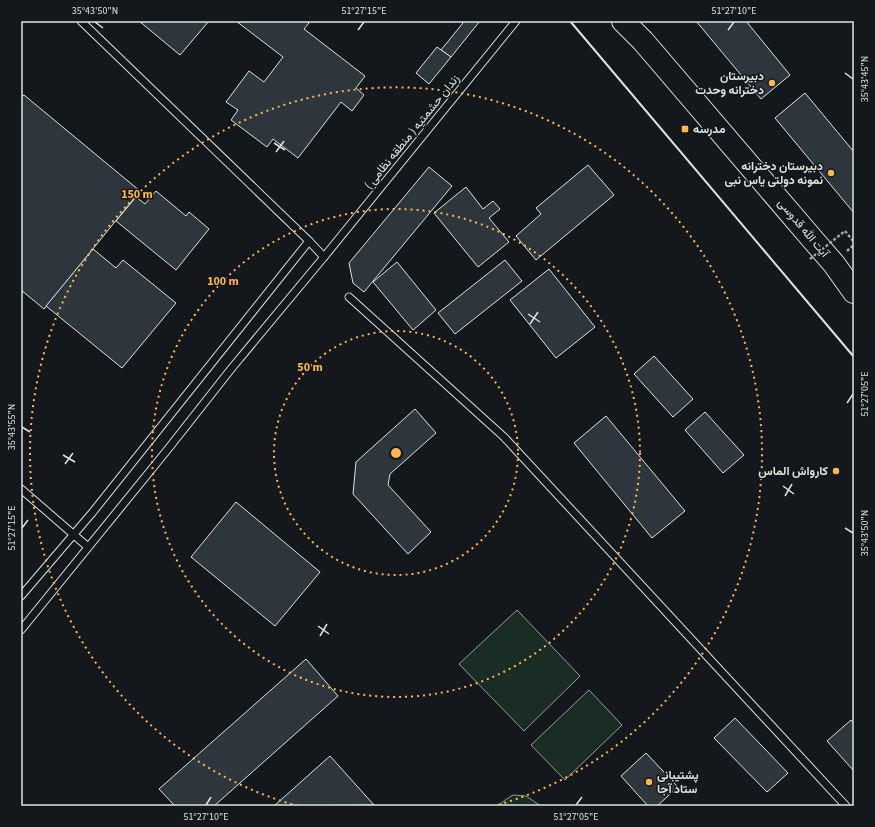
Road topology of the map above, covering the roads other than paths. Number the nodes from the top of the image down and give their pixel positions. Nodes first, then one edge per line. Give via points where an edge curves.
1 (81, 21) edge
2 (516, 21) edge
3 (623, 21) edge
4 (309, 241) junction
5 (324, 257) junction
6 (854, 292) edge
7 (349, 297) dead end
8 (21, 489) edge
9 (74, 535) junction
10 (88, 548) junction
11 (21, 596) edge
12 (21, 630) edge
13 (846, 806) edge

1 - 4 lane
2 - 5 lane, زندان حشمتیه ( منطقه نظامی )
3 - 6 main road, آیت الله قدوسی via 834,264
4 - 5 lane
4 - 9 lane
5 - 10 lane, زندان حشمتیه ( منطقه نظامی ) via 231,368
7 - 13 lane via 504,437
8 - 9 lane
9 - 10 lane
9 - 11 lane
10 - 12 lane, زندان حشمتیه ( منطقه نظامی )

